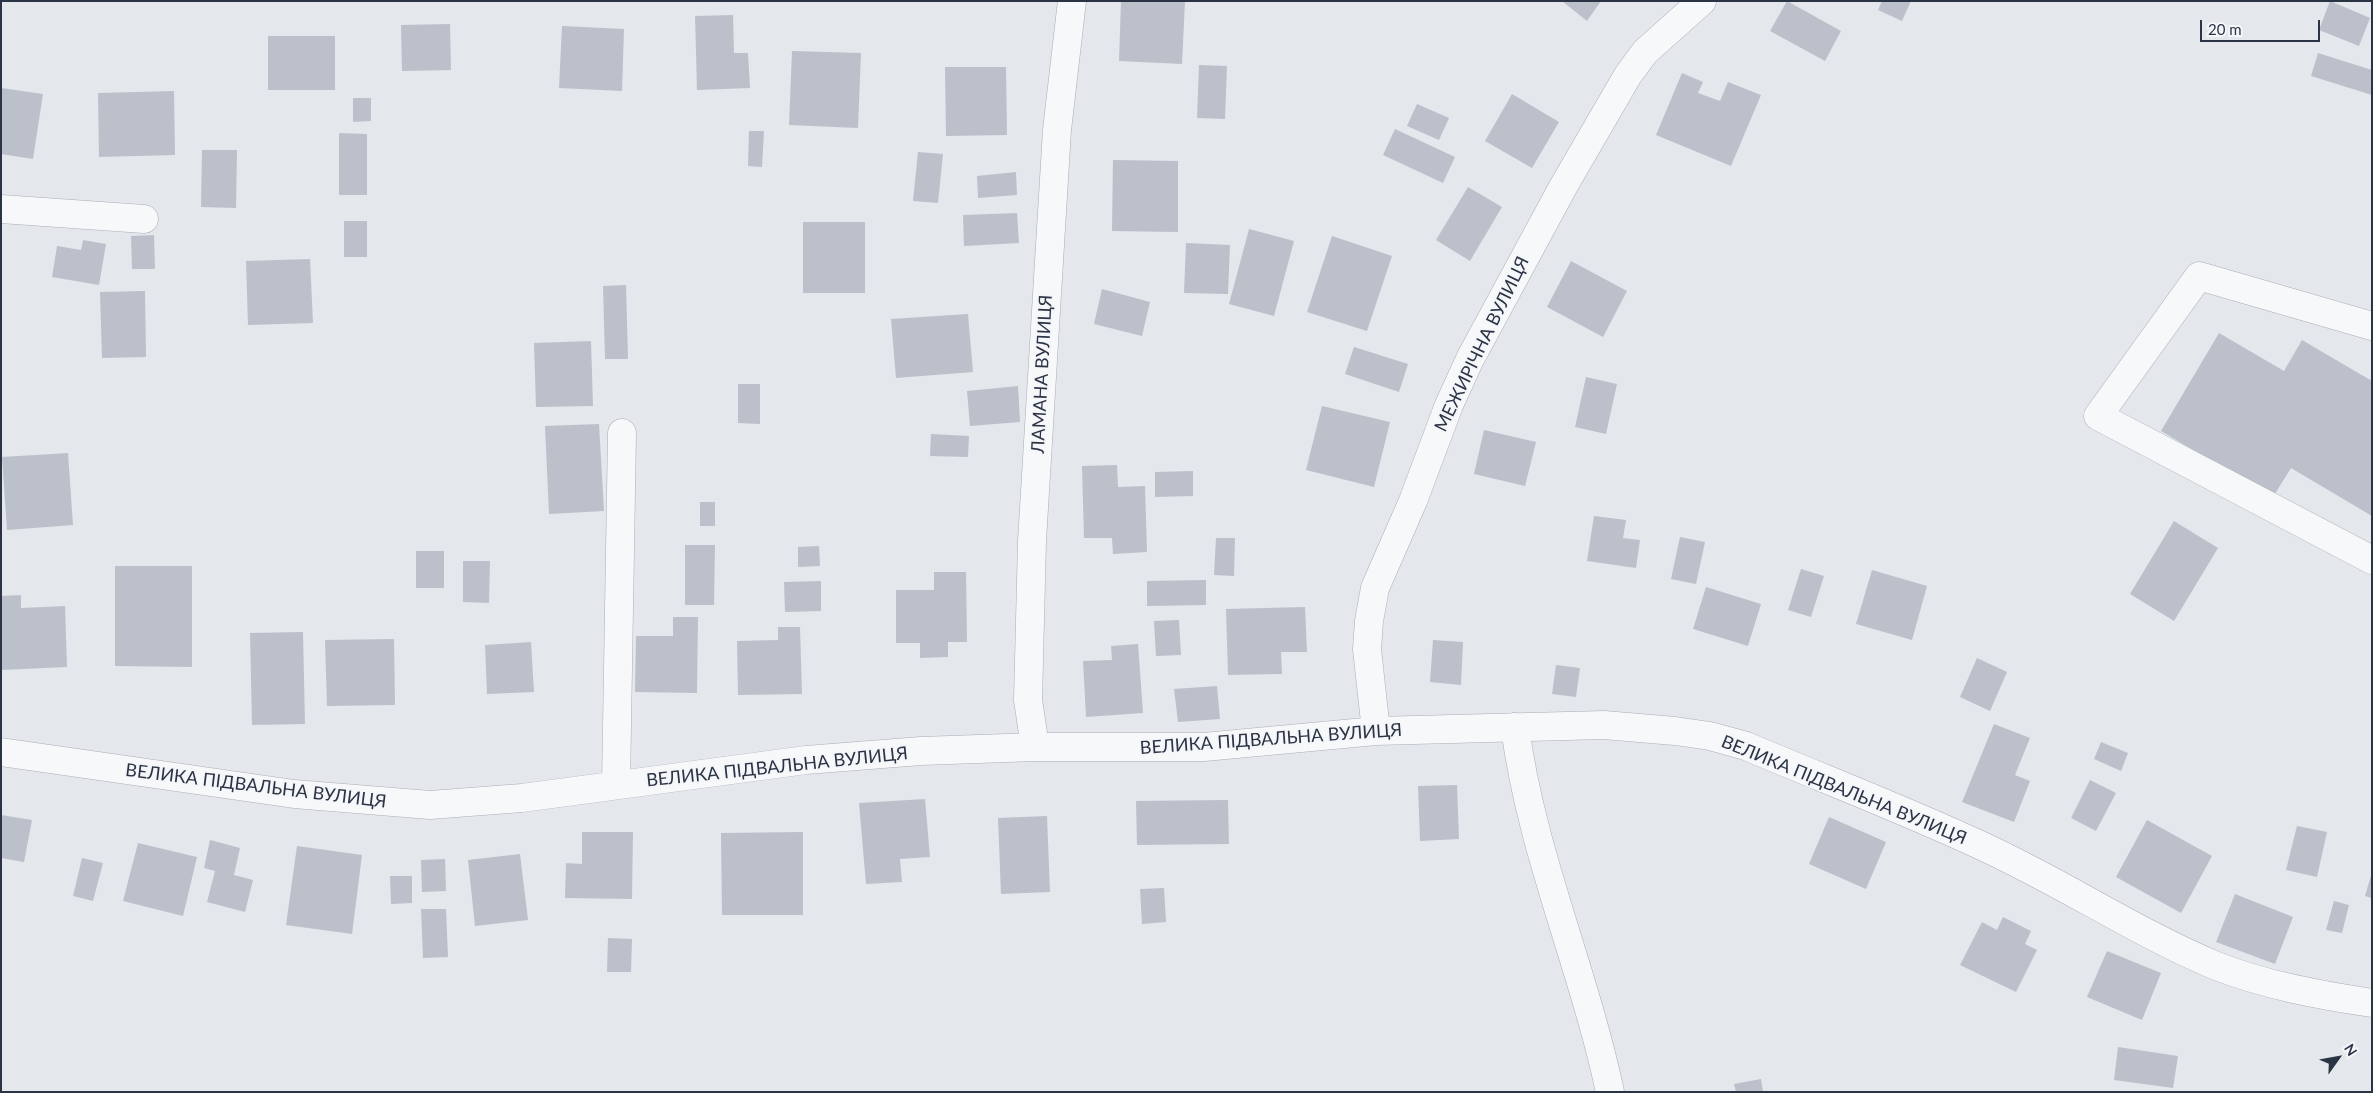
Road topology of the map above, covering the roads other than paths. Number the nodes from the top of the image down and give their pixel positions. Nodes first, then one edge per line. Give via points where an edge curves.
1 (1072, 1) edge
2 (1702, 1) edge
3 (1, 208) edge
4 (144, 219) dead end
5 (2372, 326) edge
6 (622, 433) dead end
7 (2372, 560) edge
8 (1515, 727) junction
9 (1376, 731) junction
10 (1035, 747) junction
11 (1, 752) edge
12 (616, 785) junction
13 (2372, 1003) edge
14 (1610, 1092) edge

1 - 10 street, ЛАМАНА ВУЛИЦЯ via 1057,130 1032,541 1028,700
2 - 9 street, МЕЖИРІЧНА ВУЛИЦЯ via 1645,52 1628,75 1537,234 1449,405 1371,605 1368,649
3 - 4 street
5 - 7 street via 2199,276 2098,416
6 - 12 street
8 - 9 street, ВЕЛИКА ПІДВАЛЬНА ВУЛИЦЯ
8 - 13 street, ВЕЛИКА ПІДВАЛЬНА ВУЛИЦЯ via 1643,727 1710,736 1746,746 1983,846 2215,965 2258,980
8 - 14 street via 1541,851
9 - 10 street, ВЕЛИКА ПІДВАЛЬНА ВУЛИЦЯ via 1204,747
10 - 12 street, ВЕЛИКА ПІДВАЛЬНА ВУЛИЦЯ via 857,754
11 - 12 street, ВЕЛИКА ПІДВАЛЬНА ВУЛИЦЯ via 294,794 392,803 476,803

